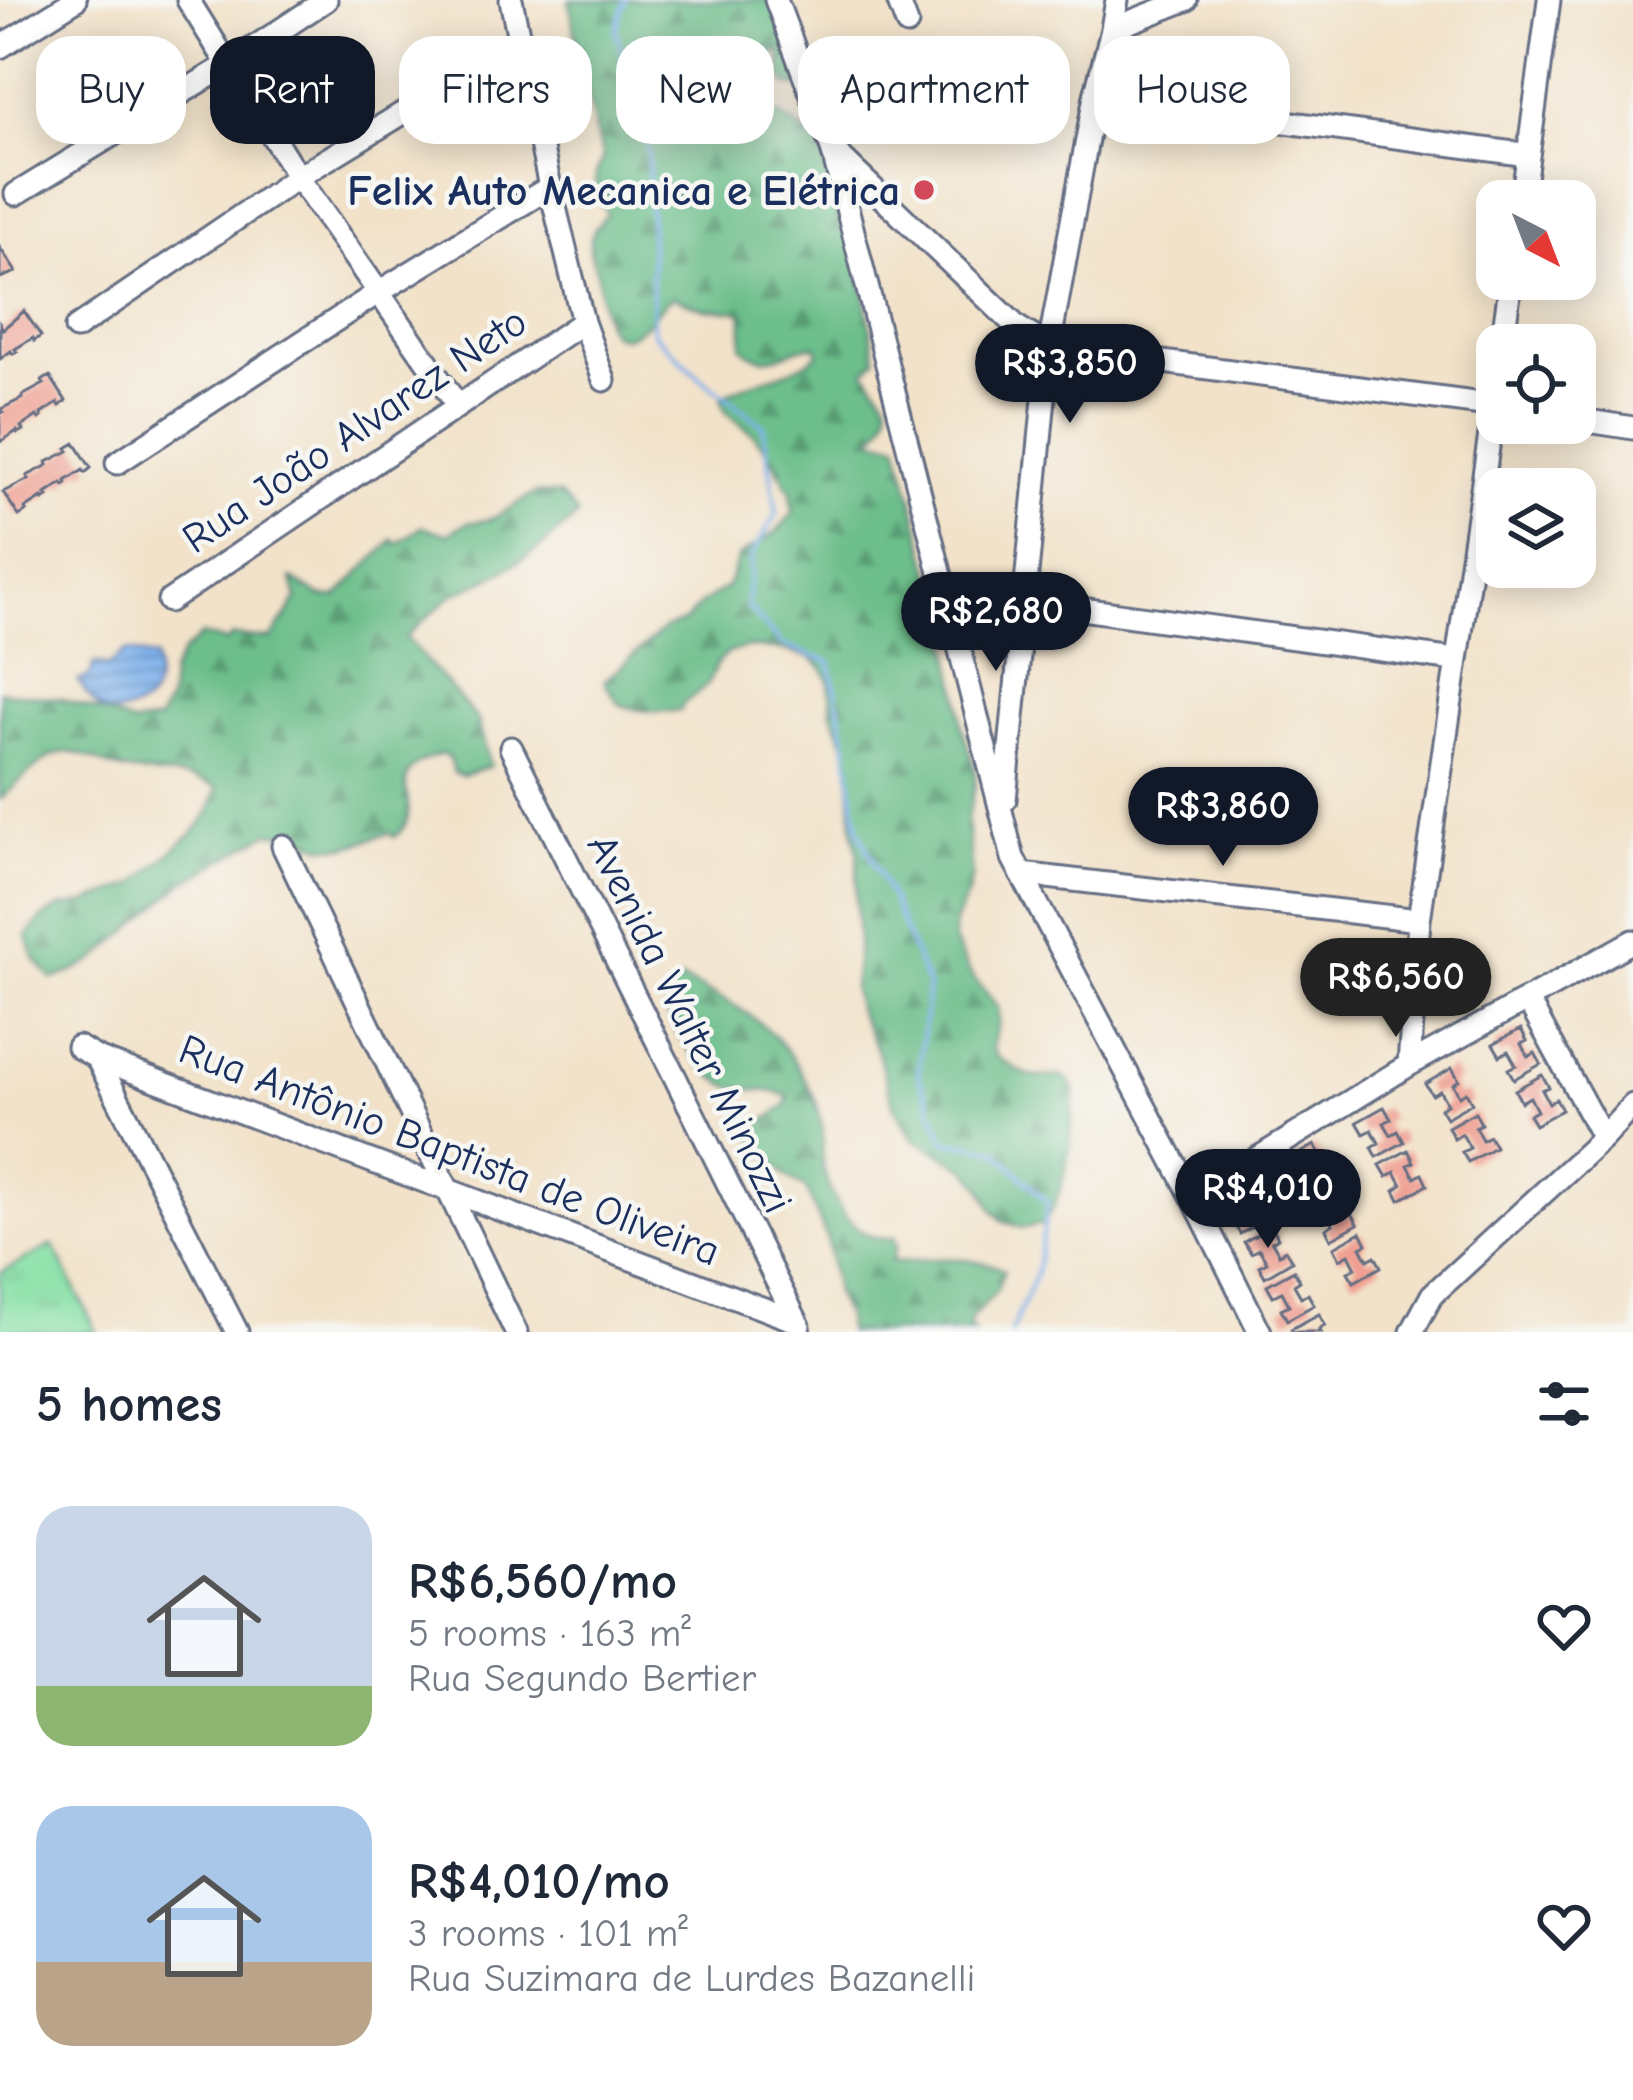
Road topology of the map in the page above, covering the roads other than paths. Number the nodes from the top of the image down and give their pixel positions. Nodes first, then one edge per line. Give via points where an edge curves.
1 (75, 0) edge
2 (188, 0) edge
3 (326, 0) edge
4 (511, 0) edge
5 (776, 0) edge
6 (898, 0) edge
7 (1117, 0) edge
8 (1186, 0) edge
9 (1549, 0) edge
10 (907, 24) dead end
11 (1112, 29) junction
12 (211, 36) edge
13 (271, 36) edge
14 (517, 36) edge
15 (1110, 36) edge
16 (0, 47) edge
17 (210, 76) edge
18 (1094, 101) edge
19 (399, 115) edge
20 (1290, 123) edge
21 (278, 144) edge
22 (540, 144) edge
23 (832, 149) junction
24 (1528, 155) junction
25 (298, 177) junction
26 (1525, 180) edge
27 (550, 187) junction
28 (16, 194) dead end
29 (379, 292) junction
30 (583, 322) junction
31 (76, 328) dead end
32 (1049, 347) junction
33 (604, 380) dead end
34 (1476, 398) edge
35 (458, 406) junction
36 (1596, 422) edge
37 (1633, 428) edge
38 (1489, 444) edge
39 (117, 464) dead end
40 (948, 599) junction
41 (169, 601) dead end
42 (1023, 601) junction
43 (1455, 660) junction
44 (511, 748) dead end
45 (1003, 818) junction
46 (283, 846) dead end
47 (1021, 874) junction
48 (1419, 920) junction
49 (1633, 941) edge
50 (1527, 999) junction
51 (1409, 1065) junction
52 (1633, 1106) edge
53 (1603, 1138) junction
54 (446, 1189) junction
55 (1193, 1198) junction
56 (799, 1327) edge
57 (237, 1332) edge
58 (516, 1332) edge
59 (1260, 1332) edge
60 (1412, 1332) edge

1 - 16 street
2 - 12 street
3 - 13 street
4 - 14 street
5 - 23 street
6 - 10 street
7 - 11 street
8 - 11 street
9 - 24 street
11 - 15 street
17 - 28 street
18 - 32 street
19 - 25 street
20 - 24 street
21 - 25 street
22 - 27 street
23 - 32 street via 1017,327
23 - 40 street
24 - 26 street
25 - 29 street
25 - 31 street
27 - 29 street
27 - 30 street
29 - 35 street
29 - 39 street
30 - 33 street
30 - 35 street, Rua João Alvarez Neto
32 - 34 street
32 - 42 street
35 - 41 street, Rua João Alvarez Neto
36 - 37 street
38 - 43 street
40 - 42 street
40 - 45 street
42 - 43 street
42 - 45 street
43 - 48 street
44 - 56 street, Avenida Walter Minozzi
45 - 47 street
46 - 54 street
47 - 48 street
47 - 55 street
48 - 51 street
49 - 50 street
50 - 51 street
50 - 53 street
51 - 55 street
52 - 53 street
53 - 60 street via 1432,1295
54 - 56 street, Rua Antônio Baptista de Oliveira
54 - 57 street, Rua Antônio Baptista de Oliveira via 87,1053
54 - 58 street
55 - 59 street

